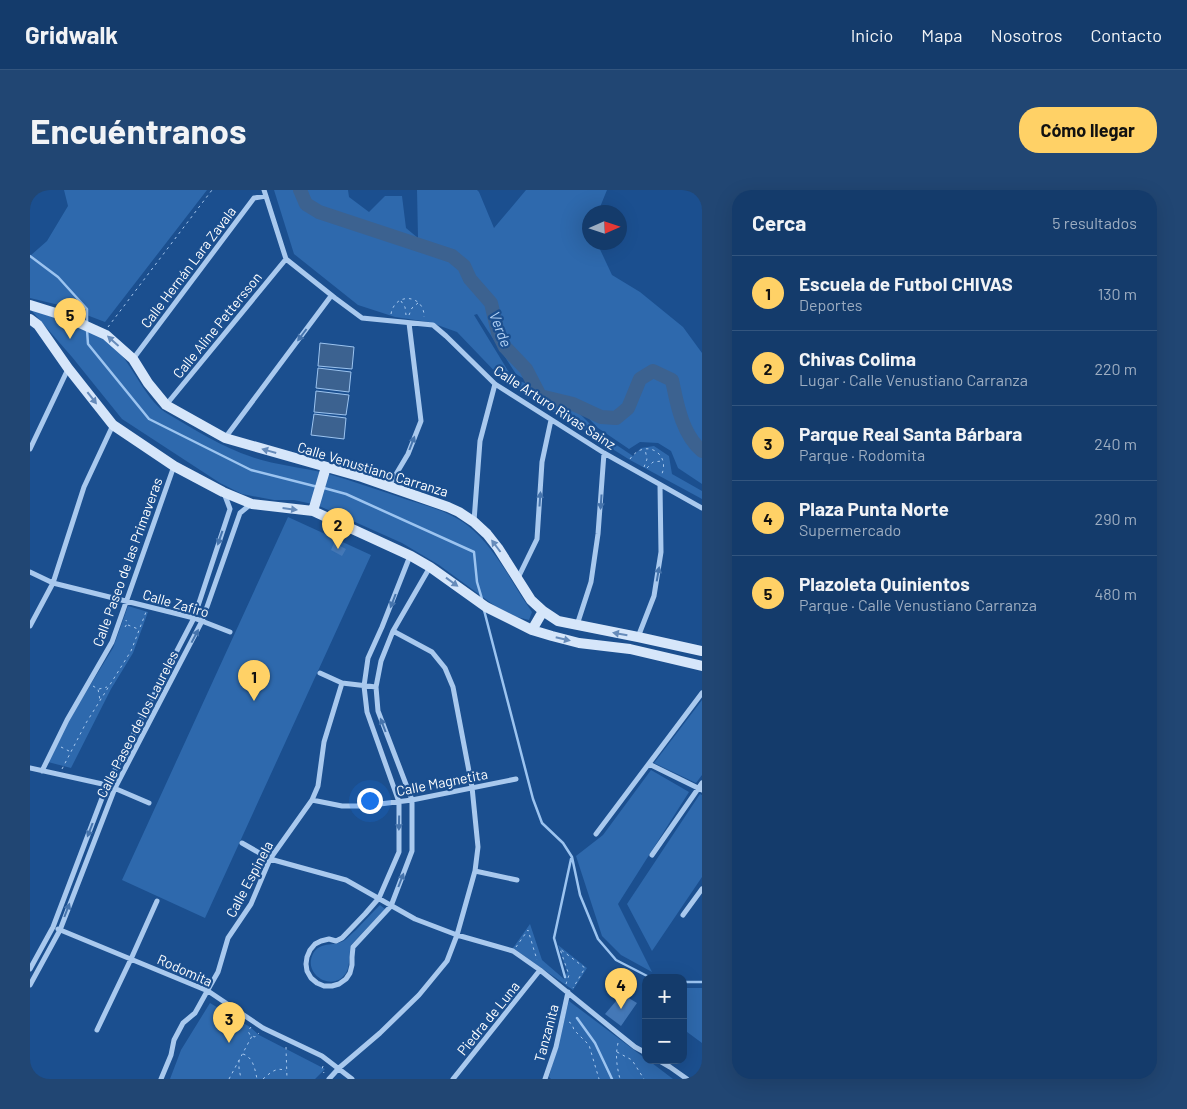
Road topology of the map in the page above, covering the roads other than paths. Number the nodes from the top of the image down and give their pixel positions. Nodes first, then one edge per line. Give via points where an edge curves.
1 (265, 193) edge
2 (286, 259) junction
3 (331, 296) junction
4 (30, 305) edge
5 (33, 323) edge
6 (409, 323) junction
7 (133, 359) junction
8 (68, 368) junction
9 (495, 384) junction
10 (166, 405) junction
11 (551, 420) junction
12 (113, 426) junction
13 (225, 438) junction
14 (30, 449) edge
15 (604, 453) junction
16 (174, 466) junction
17 (326, 466) junction
18 (660, 485) junction
19 (389, 486) junction
20 (224, 492) junction
21 (252, 504) junction
22 (702, 508) edge
23 (313, 511) junction
24 (474, 522) junction
25 (410, 556) junction
26 (430, 567) junction
27 (30, 572) edge
28 (518, 578) junction
29 (53, 583) junction
30 (127, 601) junction
31 (543, 612) junction
32 (194, 618) junction
33 (202, 621) junction
34 (30, 626) edge
35 (577, 626) junction
36 (532, 630) junction
37 (393, 631) junction
38 (230, 632) dead end
39 (638, 637) junction
40 (702, 652) edge
41 (700, 666) edge
42 (320, 673) dead end
43 (342, 684) junction
44 (364, 686) junction
45 (376, 686) junction
46 (702, 693) edge
47 (649, 764) junction
48 (30, 768) edge
49 (42, 771) junction
50 (516, 779) dead end
51 (702, 783) edge
52 (107, 785) junction
53 (472, 787) junction
54 (114, 788) junction
55 (700, 789) edge
56 (312, 800) junction
57 (412, 800) junction
58 (399, 802) junction
59 (149, 803) dead end
60 (596, 834) dead end
61 (242, 843) dead end
62 (652, 855) dead end
63 (270, 859) junction
64 (475, 871) junction
65 (517, 880) dead end
66 (702, 889) edge
67 (379, 898) junction
68 (157, 901) dead end
69 (391, 906) junction
70 (683, 915) dead end
71 (53, 927) junction
72 (60, 930) junction
73 (457, 935) junction
74 (131, 959) junction
75 (30, 969) edge
76 (540, 970) junction
77 (30, 985) edge
78 (208, 992) junction
79 (567, 992) junction
80 (97, 1030) dead end
81 (642, 1051) edge
82 (665, 1064) edge
83 (338, 1068) junction
84 (161, 1079) edge
85 (329, 1079) edge
86 (352, 1079) edge
87 (453, 1079) edge
88 (545, 1079) edge
89 (687, 1079) edge

1 - 2 street
1 - 7 street, Calle Hernán Lara Zavala via 254,198
2 - 3 street, Calle Arturo Rivas Sainz
2 - 10 street, Calle Aline Pettersson
3 - 6 street, Calle Arturo Rivas Sainz via 362,318
3 -> 13 street
7 -> 4 street, Calle Venustiano Carranza via 106,335
5 - 8 street
6 - 9 street, Calle Arturo Rivas Sainz via 432,326
19 -> 6 street via 408,454 420,421
7 - 10 street, Calle Venustiano Carranza
8 -> 12 street
8 - 14 street
9 - 11 street, Calle Arturo Rivas Sainz
9 - 24 street via 480,441
10 - 13 street, Calle Venustiano Carranza
11 - 15 street, Calle Arturo Rivas Sainz
28 -> 11 street via 537,539 542,462
12 - 16 street
12 - 29 street via 84,486
17 -> 13 street, Calle Venustiano Carranza
15 - 18 street, Calle Arturo Rivas Sainz
15 -> 35 street via 591,582
16 - 20 street
16 - 30 street, Calle Paseo de las Primaveras
17 - 19 street, Calle Venustiano Carranza
17 - 23 street
18 - 22 street, Calle Arturo Rivas Sainz
39 -> 18 street via 654,596 661,552
19 - 24 street, Calle Venustiano Carranza via 448,507
20 - 21 street
20 -> 32 street, Calle Paseo de los Laureles via 230,509
21 -> 23 street
21 - 33 street, Calle Paseo de los Laureles via 240,513
23 - 25 street
28 -> 24 street, Calle Venustiano Carranza via 498,548
25 - 26 street
25 -> 44 street via 368,658
26 -> 36 street via 486,607
26 - 37 street
27 - 29 street, Calle Zafiro
28 - 31 street, Calle Venustiano Carranza via 531,600
29 - 30 street, Calle Zafiro
29 - 34 street
30 - 32 street, Calle Zafiro
30 - 49 street, Calle Paseo de las Primaveras via 112,642
31 - 35 street, Calle Venustiano Carranza via 558,621
31 - 36 street
32 - 33 street, Calle Zafiro
32 - 52 street, Calle Paseo de los Laureles
33 - 38 street, Calle Zafiro
54 -> 33 street, Calle Paseo de los Laureles
39 -> 35 street, Calle Venustiano Carranza
36 -> 41 street via 579,643 630,649
37 - 45 street via 380,661
37 - 53 street via 432,652 445,668 453,687
39 - 40 street, Calle Venustiano Carranza
40 - 41 street
42 - 43 street
43 - 44 street
43 - 56 street, Calle Espinela via 324,742 318,786
44 - 45 street
44 - 58 street via 367,712
57 -> 45 street via 378,711
46 - 47 street
47 - 55 street
47 - 60 street
48 - 49 street
49 - 52 street
50 - 53 street, Calle Magnetita
51 - 55 street
52 - 54 street
52 -> 71 street, Calle Paseo de los Laureles
53 - 57 street, Calle Magnetita
53 - 64 street via 478,848
54 - 59 street
72 -> 54 street, Calle Paseo de los Laureles
55 - 62 street
56 - 58 street, Calle Magnetita via 342,806
56 - 63 street, Calle Espinela
57 - 58 street, Calle Magnetita
69 -> 57 street via 412,851
58 -> 67 street via 399,852
61 - 63 street
63 - 67 street via 346,880
63 - 78 street, Calle Espinela via 251,904 228,938
64 - 65 street
64 - 73 street
66 - 70 street
67 - 69 street
67 - 69 street via 342,938 321,941 310,950 307,971 317,983 332,986 346,979 352,965 353,948
68 - 74 street
69 - 73 street
71 - 72 street, Rodomita
71 - 75 street, Calle Paseo de los Laureles
72 - 74 street, Rodomita
72 - 77 street, Calle Paseo de los Laureles
73 - 76 street via 513,951
73 - 83 street via 447,961 419,995
74 - 78 street, Rodomita
74 - 80 street
76 - 79 street
76 - 87 street, Piedra de Luna
78 - 83 street, Rodomita via 263,1028 322,1056
78 - 84 street, Calle Espinela via 183,1023
79 - 81 street
79 - 88 street, Tanzanita via 556,1046
82 - 89 street
83 - 85 street
83 - 86 street, Rodomita

